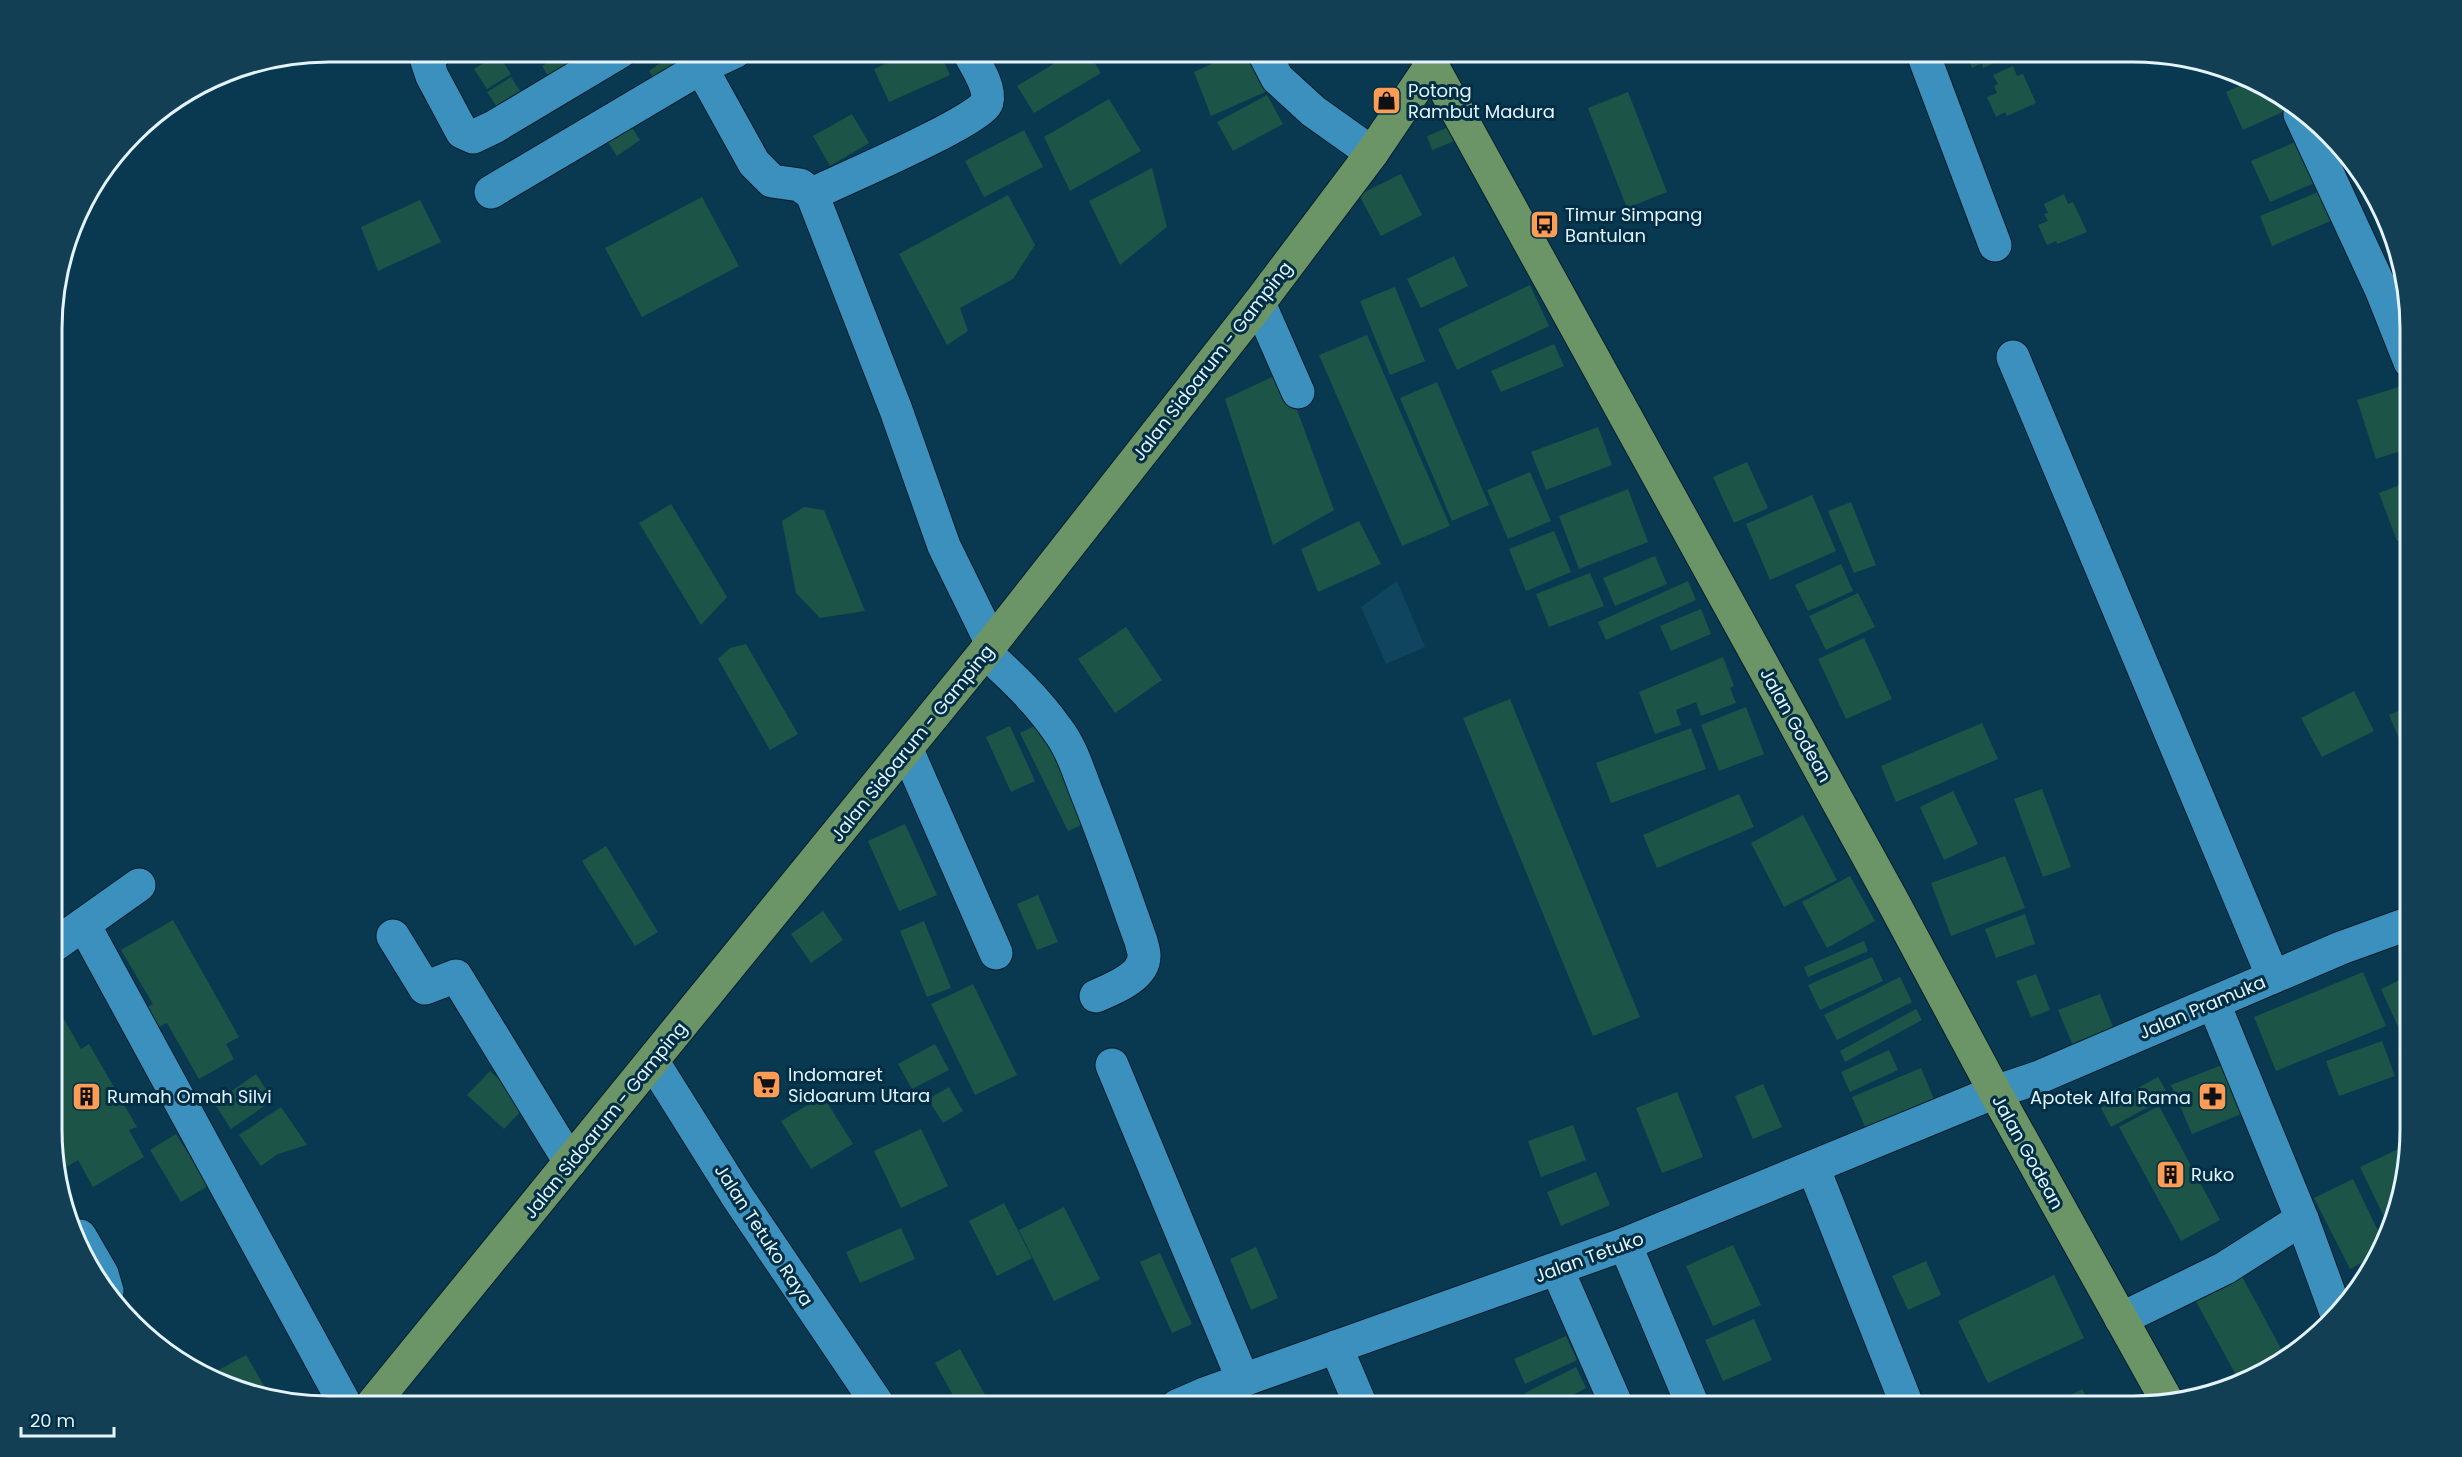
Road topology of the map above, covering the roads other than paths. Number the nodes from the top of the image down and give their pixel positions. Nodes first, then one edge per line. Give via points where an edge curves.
1 (427, 62) edge
2 (603, 62) edge
3 (692, 62) edge
4 (699, 62) edge
5 (973, 62) edge
6 (1269, 62) edge
7 (1426, 62) edge
8 (1430, 62) edge
9 (1926, 62) edge
10 (2305, 124) edge
11 (1372, 153) junction
12 (491, 192) dead end
13 (812, 194) junction
14 (1995, 245) dead end
15 (1259, 303) junction
16 (2400, 336) edge
17 (2013, 357) dead end
18 (1298, 392) dead end
19 (988, 648) junction
20 (908, 750) junction
21 (139, 885) dead end
22 (84, 925) junction
23 (2400, 927) edge
24 (393, 936) dead end
25 (62, 940) edge
26 (996, 953) dead end
27 (2273, 977) junction
28 (1096, 996) dead end
29 (2214, 1004) junction
30 (653, 1062) junction
31 (1112, 1065) dead end
32 (1995, 1092) junction
33 (570, 1162) junction
34 (1813, 1167) junction
35 (2302, 1219) junction
36 (1625, 1244) junction
37 (1557, 1269) junction
38 (2333, 1306) edge
39 (2121, 1319) junction
40 (1336, 1347) junction
41 (1243, 1380) junction
42 (2163, 1394) edge
43 (341, 1396) edge
44 (379, 1396) edge
45 (872, 1396) edge
46 (1214, 1396) edge
47 (1357, 1396) edge
48 (1613, 1396) edge
49 (1689, 1396) edge
50 (1903, 1396) edge

1 - 2 street via 462,132 473,137
3 - 12 street
4 - 13 street via 754,164 772,181 800,185
5 - 13 street via 988,100 983,110
6 - 11 street via 1277,78 1313,111
7 - 11 main road, Jalan Sidoarum - Gamping
8 - 32 main road, Jalan Godean
9 - 14 street
10 - 16 street
11 - 15 main road, Jalan Sidoarum - Gamping
13 - 19 street via 944,546
15 - 18 street
15 - 19 main road, Jalan Sidoarum - Gamping
17 - 27 street
19 - 20 main road, Jalan Sidoarum - Gamping
19 - 28 street via 1040,707 1071,753 1141,941 1145,957 1138,971
20 - 26 street
20 - 30 main road, Jalan Sidoarum - Gamping
21 - 22 street
22 - 25 street
22 - 43 street
23 - 27 street, Jalan Pramuka
24 - 33 street via 425,988 456,976
27 - 29 street, Jalan Pramuka
29 - 32 street, Jalan Pramuka
29 - 35 street
30 - 33 main road, Jalan Sidoarum - Gamping
30 - 45 street, Jalan Tetuko Raya via 737,1196
31 - 41 street
32 - 34 street, Jalan Tetuko
32 - 39 main road, Jalan Godean
33 - 44 main road, Jalan Sidoarum - Gamping
34 - 36 street, Jalan Tetuko
34 - 50 street
35 - 38 street
35 - 39 street via 2225,1268
36 - 37 street, Jalan Tetuko
36 - 49 street
37 - 40 street, Jalan Tetuko
37 - 48 street
39 - 42 main road, Jalan Godean
40 - 41 street, Jalan Tetuko
40 - 47 street
41 - 46 street, Jalan Tetuko

